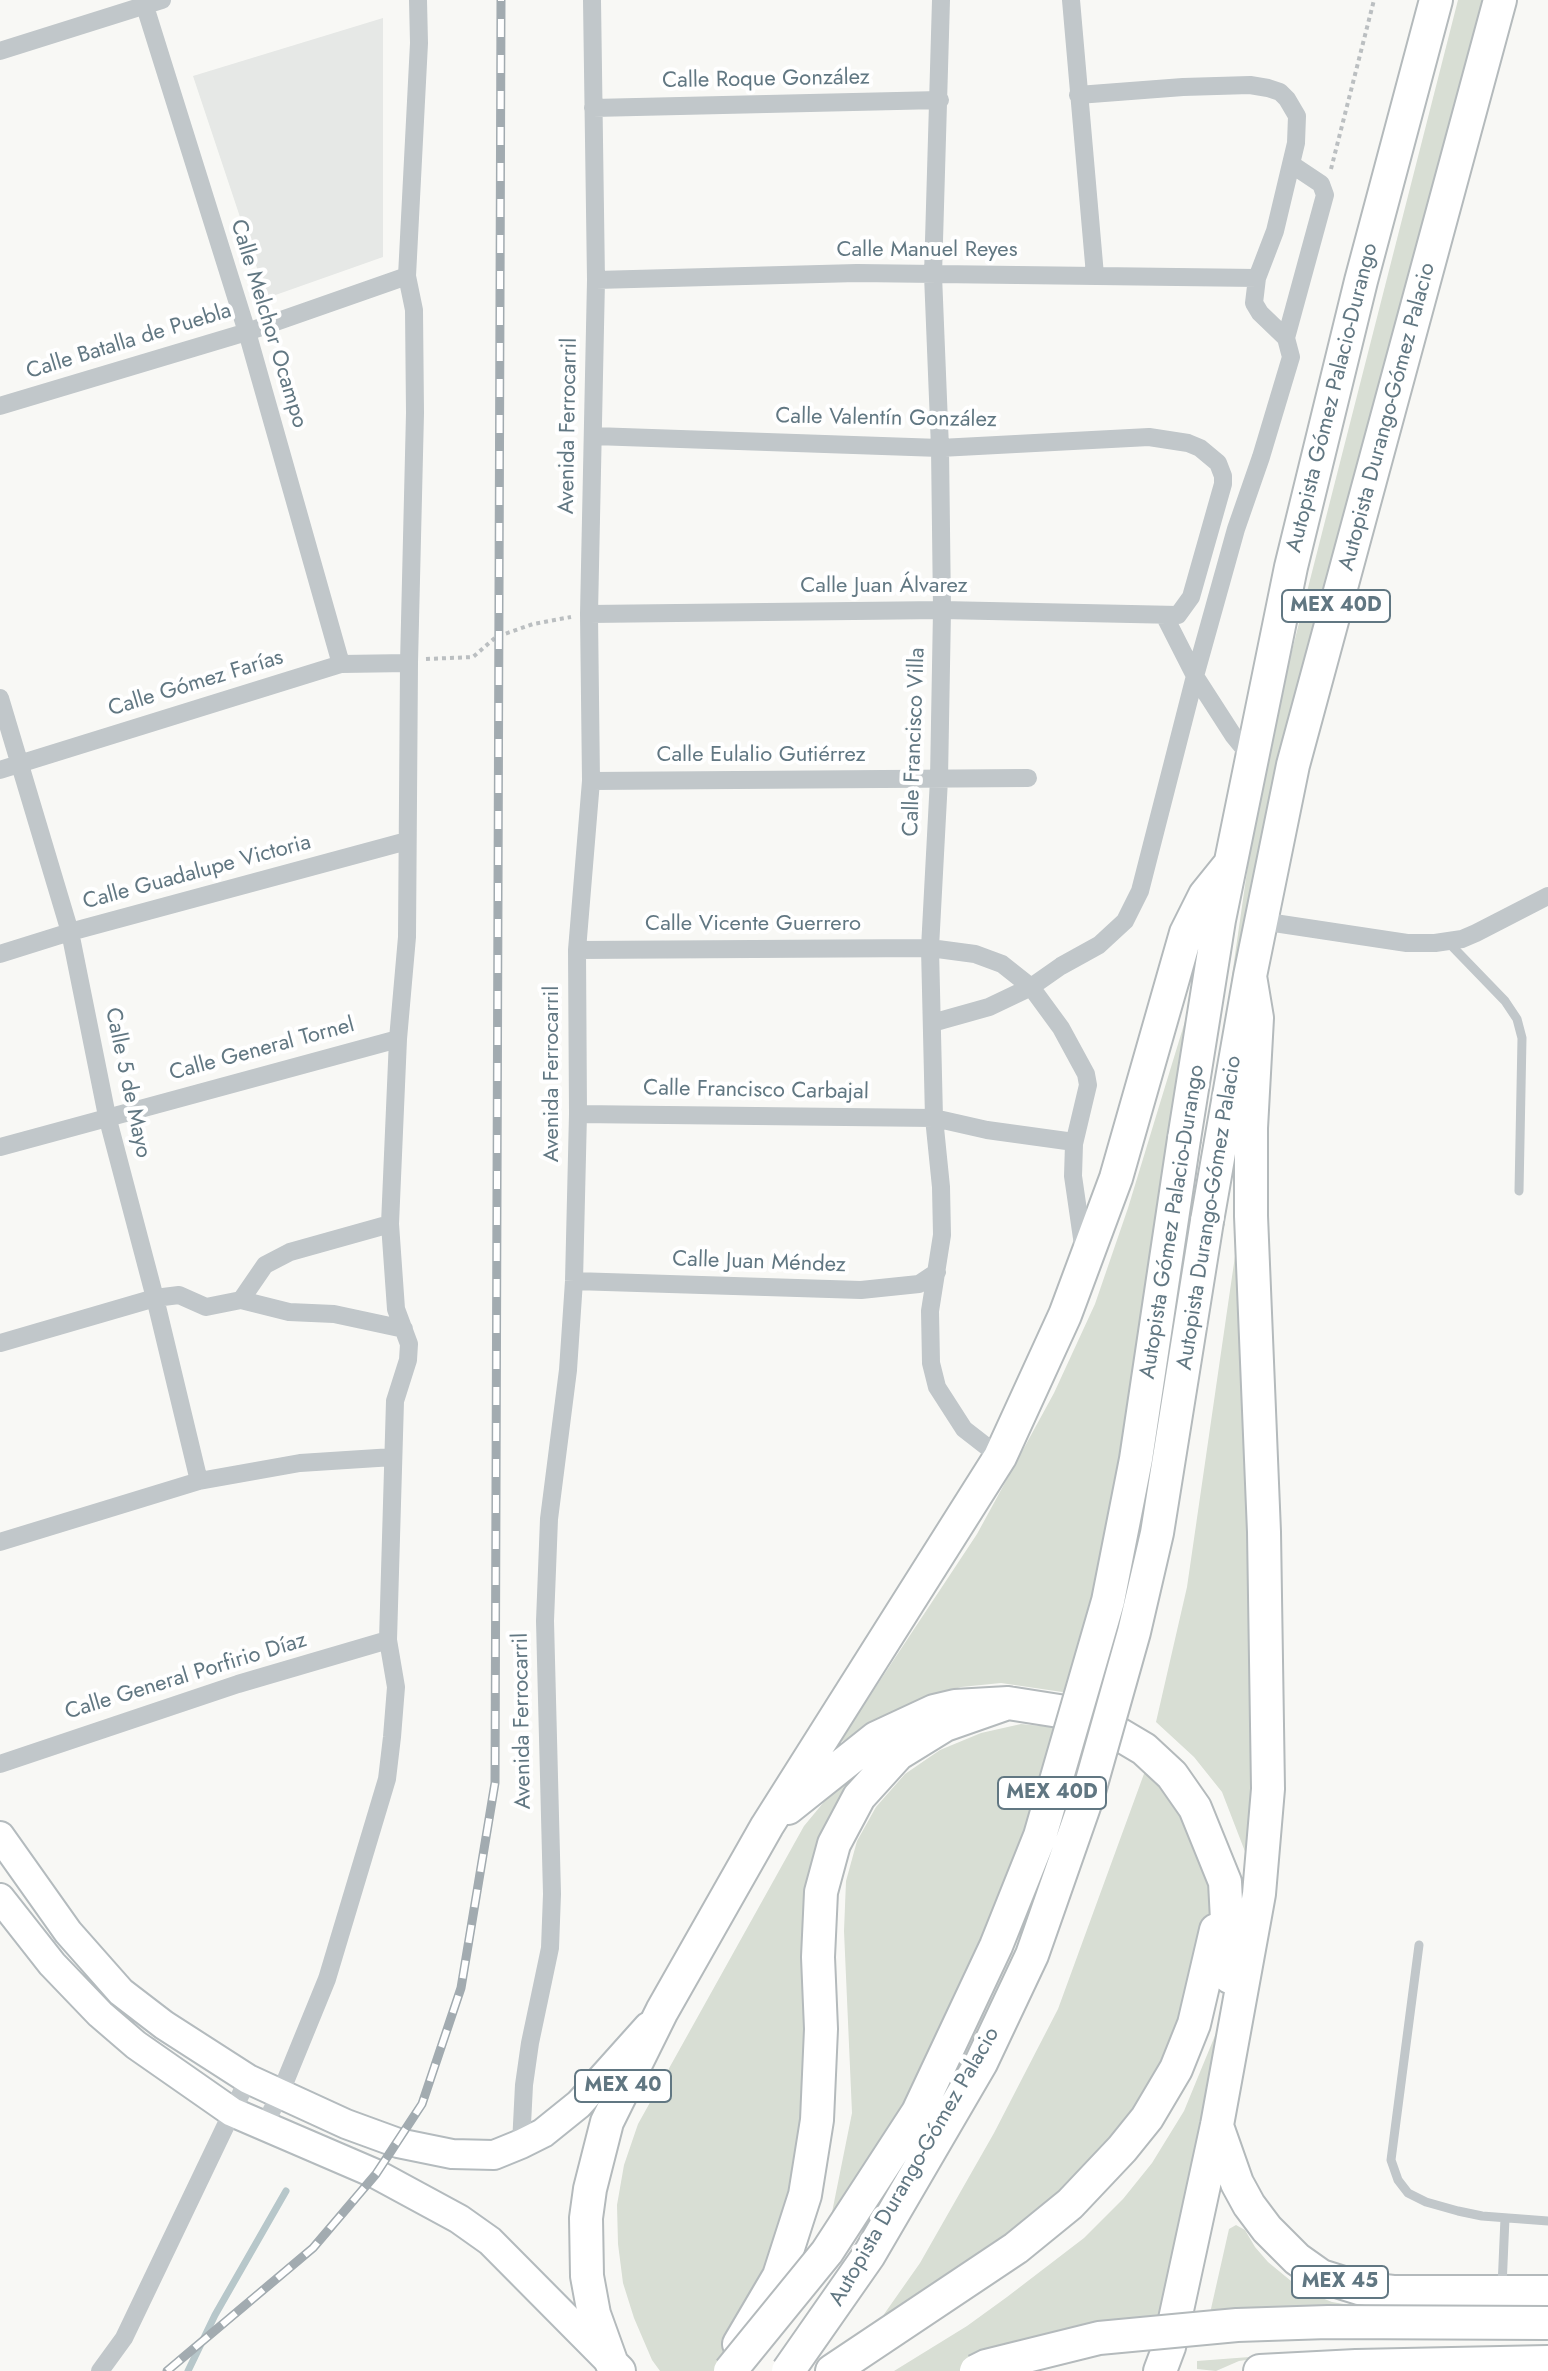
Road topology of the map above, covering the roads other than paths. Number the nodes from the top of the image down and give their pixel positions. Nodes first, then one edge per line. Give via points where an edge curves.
1 (418, 0) edge
2 (592, 0) edge
3 (941, 0) edge
4 (1071, 0) edge
5 (1436, 0) edge
6 (1500, 0) edge
7 (150, 2) edge
8 (0, 51) edge
9 (1078, 95) junction
10 (940, 100) junction
11 (593, 108) junction
12 (1291, 164) junction
13 (933, 275) junction
14 (1095, 275) junction
15 (407, 276) junction
16 (1257, 278) junction
17 (596, 280) junction
18 (247, 332) junction
19 (1286, 338) junction
20 (0, 406) edge
21 (594, 436) junction
22 (940, 448) junction
23 (1221, 470) junction
24 (1249, 491) junction
25 (942, 610) junction
26 (589, 614) junction
27 (1171, 615) junction
28 (415, 661) junction
29 (341, 664) junction
30 (1195, 676) junction
31 (0, 698) edge
32 (1251, 757) junction
33 (20, 764) junction
34 (0, 770) edge
35 (1028, 778) dead end
36 (939, 779) junction
37 (591, 781) junction
38 (407, 841) junction
39 (1230, 864) junction
40 (1548, 896) edge
41 (1261, 921) junction
42 (70, 932) junction
43 (1447, 941) junction
44 (930, 948) junction
45 (577, 950) junction
46 (0, 954) edge
47 (1250, 976) junction
48 (1031, 987) junction
49 (932, 1023) junction
50 (398, 1039) junction
51 (578, 1114) junction
52 (107, 1116) junction
53 (934, 1118) junction
54 (1074, 1142) junction
55 (0, 1147) edge
56 (1519, 1191) dead end
57 (390, 1224) junction
58 (1085, 1263) junction
59 (937, 1272) junction
60 (574, 1281) junction
61 (155, 1298) junction
62 (241, 1300) junction
63 (404, 1329) junction
64 (0, 1343) edge
65 (393, 1457) junction
66 (1000, 1457) junction
67 (199, 1481) junction
68 (0, 1542) edge
69 (388, 1640) junction
70 (1008, 1703) junction
71 (0, 1764) edge
72 (767, 1826) junction
73 (0, 1836) edge
74 (1225, 1882) junction
75 (0, 1898) edge
76 (1419, 1945) dead end
77 (662, 2011) junction
78 (248, 2079) junction
79 (1225, 2081) junction
80 (286, 2097) junction
81 (232, 2112) junction
82 (1217, 2125) junction
83 (271, 2128) junction
84 (521, 2144) junction
85 (1505, 2218) junction
86 (1548, 2221) edge
87 (1548, 2292) edge
88 (1502, 2293) junction
89 (1548, 2323) edge
90 (1539, 2365) edge
91 (615, 2368) edge
92 (1387, 2368) edge
93 (1445, 2368) edge
94 (100, 2371) edge
95 (727, 2371) edge
96 (788, 2371) edge
97 (832, 2371) edge
98 (976, 2371) edge
99 (1160, 2371) edge
100 (1260, 2371) edge

1 - 15 street
2 - 11 street, Avenida Ferrocarril
3 - 10 street, Calle Francisco Villa
4 - 9 street
5 - 32 highway, Autopista Gómez Palacio-Durango / MEX 40D via 1291,567
6 - 41 highway, Autopista Durango-Gómez Palacio / MEX 40D via 1293,765
7 - 8 street
7 - 18 street, Calle Melchor Ocampo
9 - 12 street via 1250,85 1280,92 1298,125
9 - 14 street
10 - 11 street, Calle Roque González
10 - 13 street, Calle Francisco Villa
11 - 17 street, Avenida Ferrocarril
12 - 16 street
12 - 19 street via 1321,184 1325,195
13 - 14 street, Calle Manuel Reyes
13 - 17 street, Calle Manuel Reyes
13 - 22 street, Calle Francisco Villa
14 - 16 street, Calle Manuel Reyes
15 - 18 street, Calle Batalla de Puebla
15 - 28 street via 414,310
16 - 19 street via 1254,303
17 - 21 street, Avenida Ferrocarril
18 - 20 street, Calle Batalla de Puebla
18 - 29 street, Calle Melchor Ocampo
19 - 24 street via 1289,365
21 - 22 street, Calle Valentín González
21 - 26 street, Avenida Ferrocarril
22 - 23 street, Calle Valentín González via 1149,437 1200,448
22 - 25 street, Calle Francisco Villa
23 - 24 street, Calle Valentín González
23 - 27 street via 1223,484 1191,597
24 - 30 street
25 - 26 street, Calle Juan Álvarez
25 - 27 street, Calle Juan Álvarez
25 - 36 street, Calle Francisco Villa
26 - 37 street, Avenida Ferrocarril
27 - 30 street
28 - 29 street, Calle Gómez Farías
28 - 38 street
29 - 33 street, Calle Gómez Farías
30 - 32 street
30 - 48 street via 1140,891 1125,921 1099,945
31 - 33 street, Calle 5 de Mayo
32 - 39 highway, Autopista Gómez Palacio-Durango / MEX 40D
33 - 34 street, Calle Gómez Farías
33 - 42 street, Calle 5 de Mayo
35 - 36 street, Calle Eulalio Gutiérrez
36 - 37 street, Calle Eulalio Gutiérrez
36 - 44 street, Calle Francisco Villa
37 - 45 street, Avenida Ferrocarril
38 - 42 street, Calle Guadalupe Victoria
38 - 50 street via 407,937
39 - 58 highway via 1205,895 1186,933 1120,1164
39 - 95 highway, Autopista Gómez Palacio-Durango / MEX 40D, bridge via 1136,1459 1108,1601 1040,1836 996,1946 918,2112 827,2252
40 - 43 street via 1496,925
41 - 43 street via 1407,943
41 - 47 highway, Autopista Durango-Gómez Palacio / MEX 40D
42 - 46 street, Calle Guadalupe Victoria
42 - 52 street, Calle 5 de Mayo
43 - 56 lane via 1517,1019 1522,1038
44 - 45 street, Calle Vicente Guerrero
44 - 48 street, Calle Vicente Guerrero via 992,960
44 - 49 street, Calle Francisco Villa
45 - 51 street, Avenida Ferrocarril
47 - 79 highway via 1257,1018 1251,1216 1268,1789 1259,1894
47 - 96 highway, Autopista Durango-Gómez Palacio / MEX 40D, bridge via 1160,1518 1088,1795 1032,1955 973,2077 869,2255
48 - 49 street via 989,1007
48 - 54 street, Calle Vicente Guerrero via 1086,1074
49 - 53 street, Calle Francisco Villa
50 - 52 street, Calle General Tornel
50 - 57 street
51 - 53 street, Calle Francisco Carbajal
51 - 60 street, Avenida Ferrocarril
52 - 55 street, Calle General Tornel
52 - 61 street, Calle 5 de Mayo
53 - 54 street, Calle Francisco Carbajal
53 - 59 street, Calle Francisco Villa via 942,1219
54 - 58 street, Calle Vicente Guerrero via 1073,1176
57 - 62 street via 290,1252 265,1265
57 - 63 street via 396,1309
58 - 66 highway
59 - 60 street, Calle Juan Méndez via 919,1284 861,1290
59 - 66 street, Calle Francisco Villa via 930,1311 937,1387 964,1429
60 - 84 street, Avenida Ferrocarril via 549,1519 545,1621 550,1948 528,2057
61 - 62 street via 179,1295 206,1307
61 - 64 street
61 - 67 street, Calle 5 de Mayo
62 - 63 street
63 - 65 street via 408,1360 395,1401
65 - 67 street via 300,1463
65 - 69 street
66 - 72 highway
67 - 68 street
69 - 71 street, Calle General Porfirio Díaz
69 - 80 street via 396,1687 387,1779
70 - 72 highway, MEX 40 via 955,1706 915,1718 876,1738
70 - 74 highway, MEX 40 via 1059,1711 1112,1730 1144,1749 1172,1775 1195,1808
70 - 95 highway, MEX 40 via 945,1725 898,1754 859,1797 834,1844 821,1892 817,2120 805,2195 779,2276
72 - 77 highway, MEX 40
73 - 78 main road, MEX 40 via 68,1932 121,1992
74 - 79 highway, MEX 40 via 1230,1957
74 - 97 highway via 1194,2024 1176,2069 1147,2118 1070,2204 1016,2248
75 - 81 main road, MEX 40 via 100,2014
76 - 85 lane via 1391,2160 1408,2193 1426,2202
77 - 84 main road, MEX 40 via 579,2104
77 - 91 highway, MEX 40 via 607,2122 586,2218 594,2314
78 - 80 main road, MEX 40
78 - 81 street
79 - 82 highway, MEX 40
80 - 83 street
80 - 84 main road, MEX 40 via 398,2143 452,2154 494,2155
81 - 83 main road, MEX 40
81 - 94 street via 124,2338
82 - 88 highway, MEX 45 via 1249,2205 1297,2259 1321,2276 1393,2292
82 - 99 highway, MEX 40
83 - 91 main road, MEX 40 via 425,2198 490,2241
85 - 86 lane
85 - 88 lane
87 - 88 highway, MEX 45
89 - 98 highway, bridge via 1237,2325 1099,2338
90 - 93 highway
92 - 93 highway
92 - 100 highway

